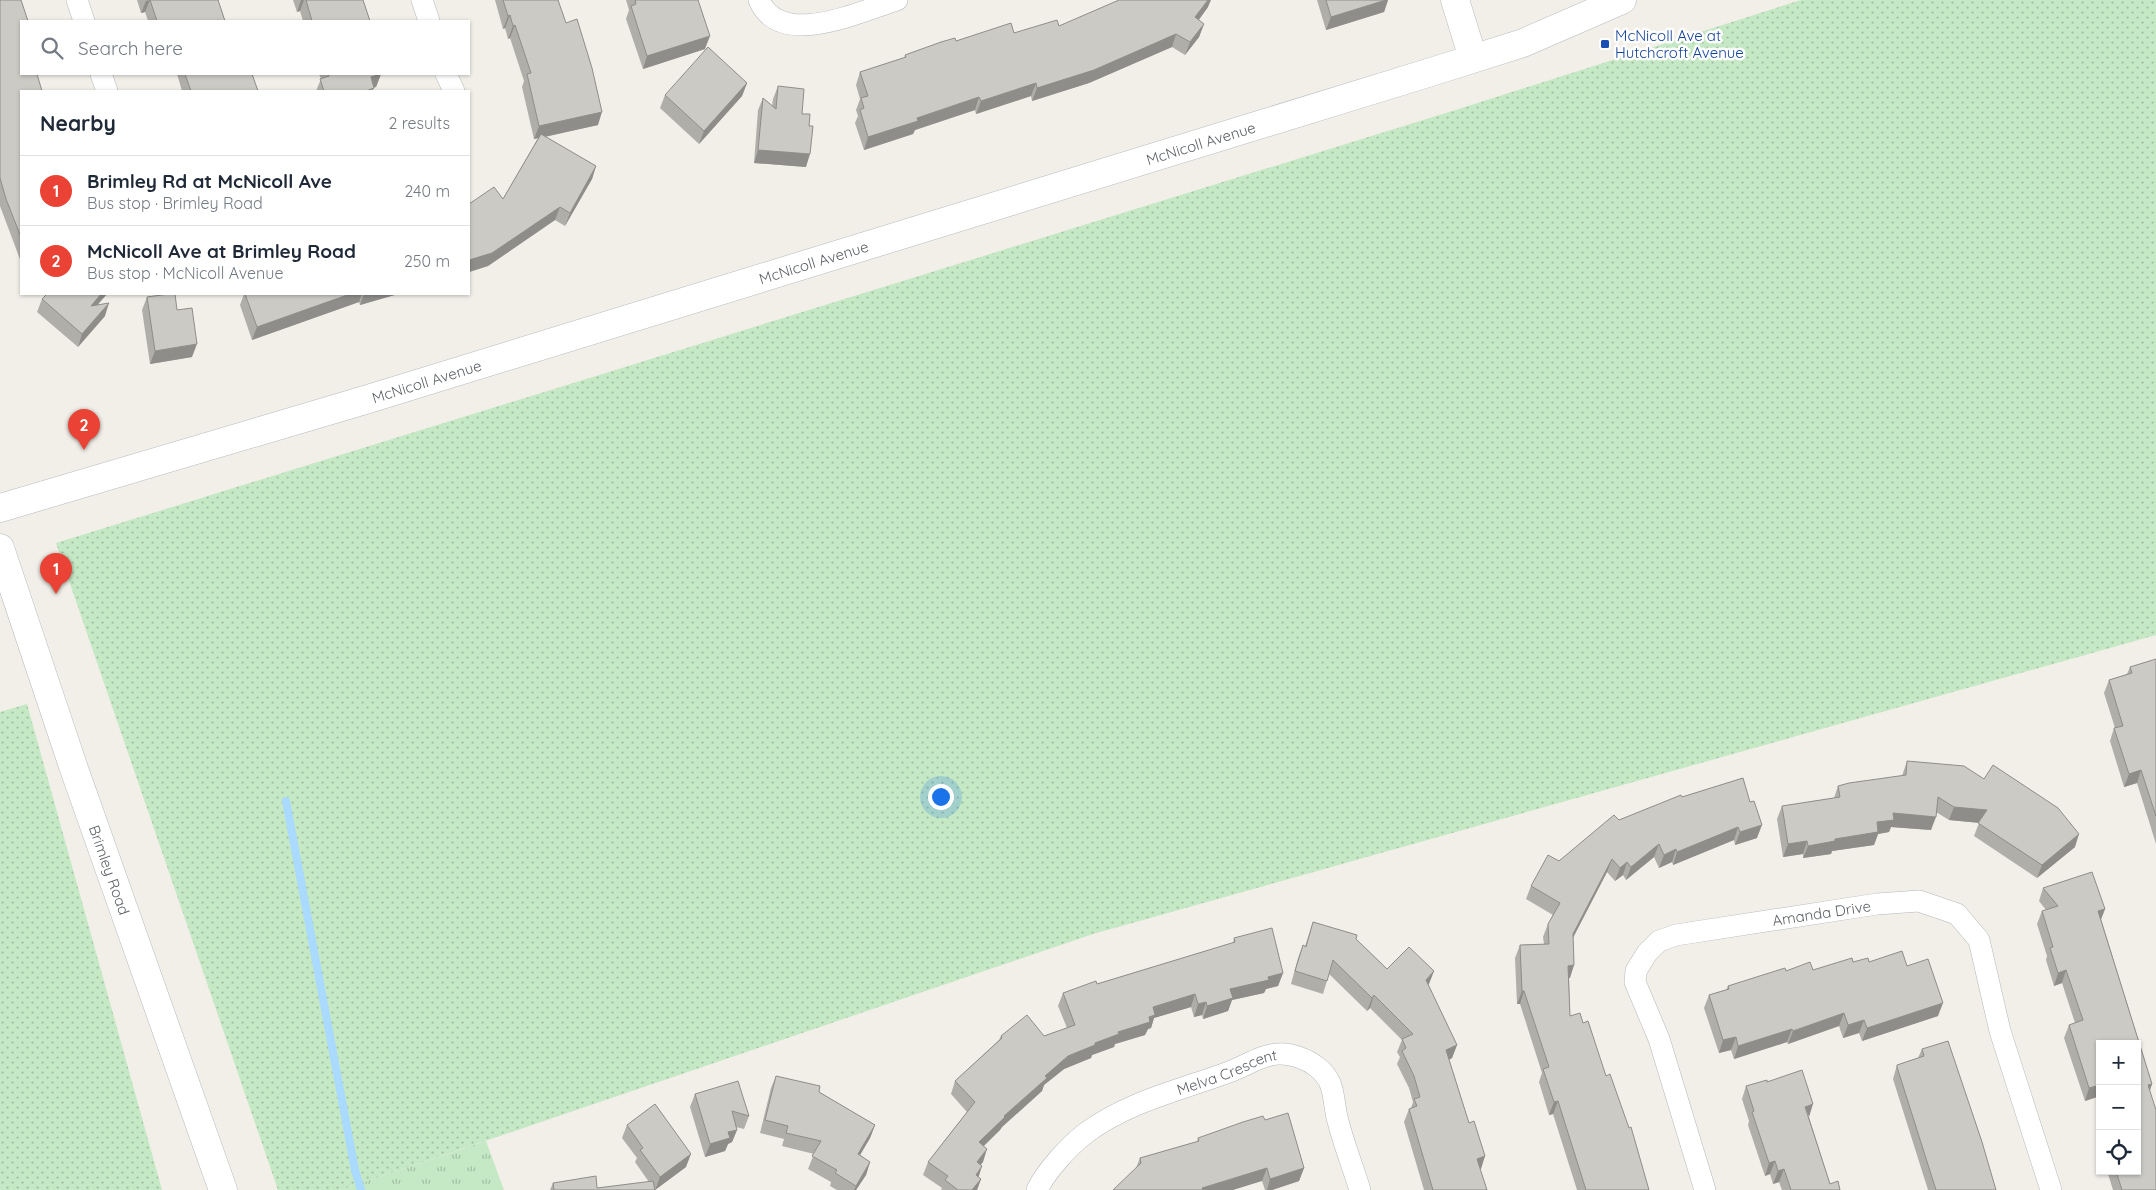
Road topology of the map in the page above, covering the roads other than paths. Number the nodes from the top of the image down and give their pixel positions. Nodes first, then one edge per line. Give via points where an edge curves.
1 (77, 0) edge
2 (422, 0) edge
3 (759, 0) edge
4 (898, 0) edge
5 (1455, 0) edge
6 (1622, 0) edge
7 (84, 20) edge
8 (429, 20) edge
9 (1474, 58) junction
10 (101, 75) edge
11 (446, 75) edge
12 (107, 90) edge
13 (454, 90) edge
14 (0, 508) edge
15 (0, 548) edge
16 (223, 1190) edge
17 (1037, 1190) edge
18 (1360, 1190) edge
19 (1705, 1190) edge
20 (2051, 1190) edge

1 - 7 street
2 - 8 street
3 - 4 street via 763,10 778,21 794,26 813,26
5 - 9 main road
6 - 9 main road, McNicoll Avenue via 1523,43
9 - 14 main road, McNicoll Avenue via 375,398
10 - 12 street
11 - 13 street
15 - 16 main road, Brimley Road via 73,766
17 - 18 street, Melva Crescent via 1063,1155 1086,1133 1117,1114 1154,1096 1231,1072 1258,1058 1280,1054 1302,1058 1318,1067 1330,1081 1337,1119
19 - 20 street, Amanda Drive via 1660,1039 1635,982 1636,971 1647,952 1659,941 1676,935 1877,904 1919,902 1957,914 1979,940 2000,1031

